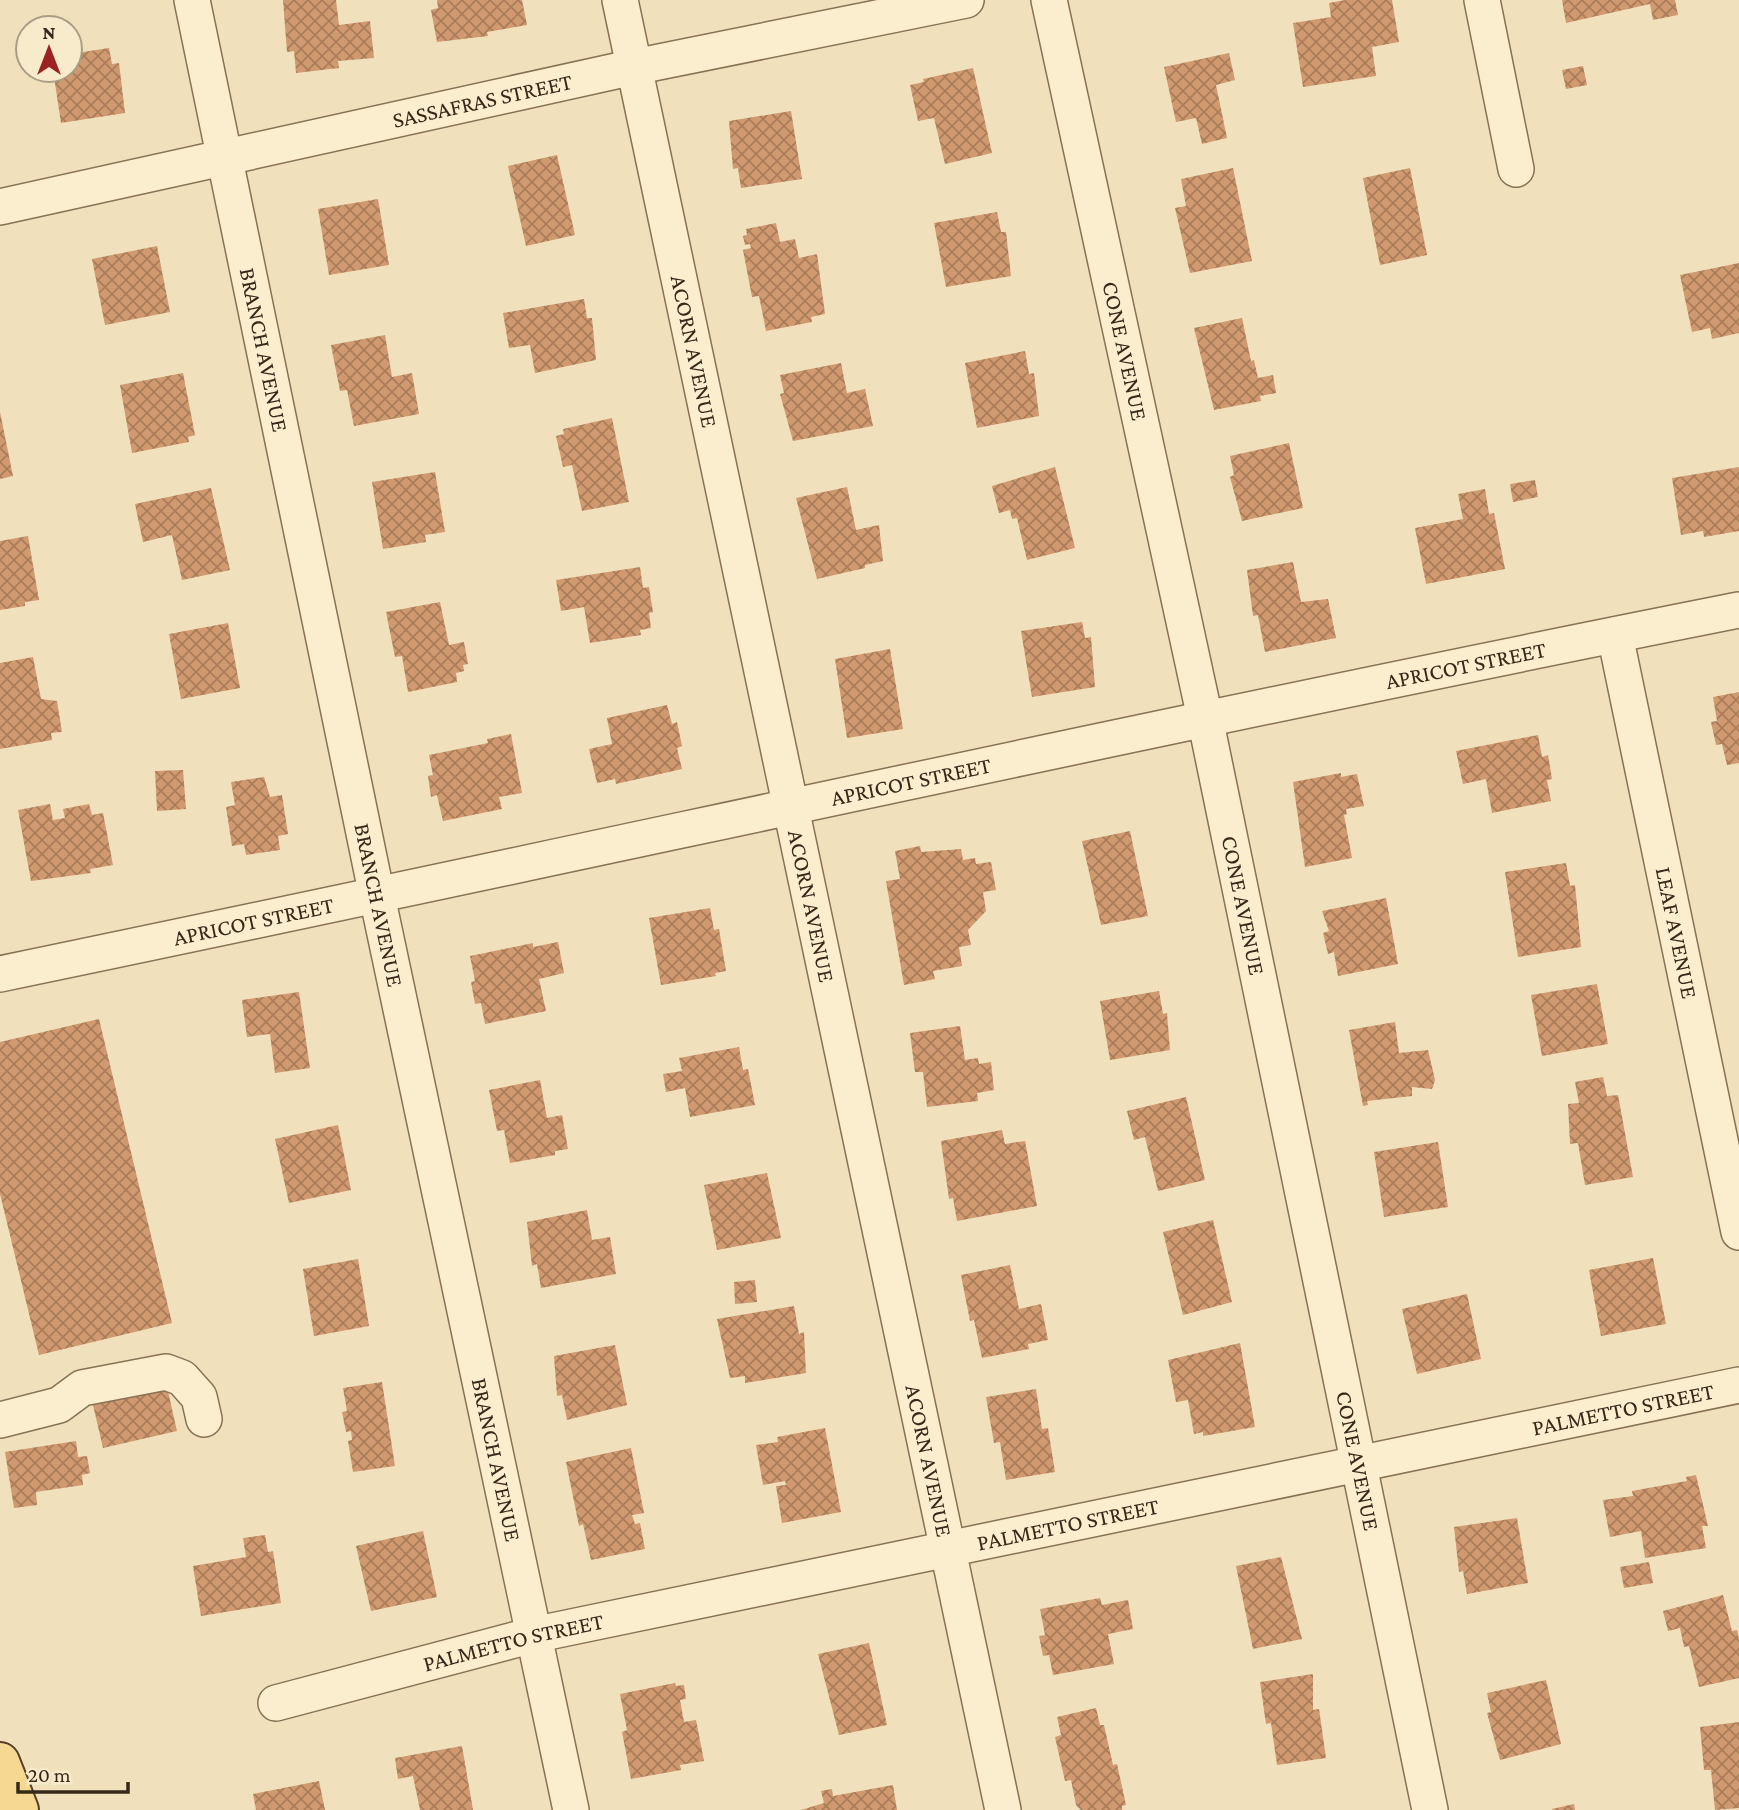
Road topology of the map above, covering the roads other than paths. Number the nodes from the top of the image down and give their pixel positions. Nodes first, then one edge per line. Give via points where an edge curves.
1 (192, 0) edge
2 (620, 0) edge
3 (966, 0) edge
4 (1049, 0) edge
5 (1482, 0) edge
6 (634, 67) junction
7 (226, 158) junction
8 (1516, 169) dead end
9 (0, 207) edge
10 (1739, 610) edge
11 (1615, 635) junction
12 (1205, 718) junction
13 (793, 809) junction
14 (377, 896) junction
15 (0, 974) edge
16 (1739, 1232) edge
17 (1739, 1385) edge
18 (204, 1419) dead end
19 (0, 1420) edge
20 (1357, 1464) junction
21 (947, 1550) junction
22 (533, 1635) junction
23 (276, 1703) dead end
24 (0, 1762) edge
25 (19, 1810) edge
26 (571, 1810) edge
27 (1003, 1810) edge
28 (1430, 1810) edge

1 - 7 street, BRANCH AVENUE
2 - 6 street, ACORN AVENUE
3 - 6 street, SASSAFRAS STREET
4 - 12 street, CONE AVENUE
5 - 8 street
6 - 7 street, SASSAFRAS STREET
6 - 13 street, ACORN AVENUE
7 - 9 street, SASSAFRAS STREET
7 - 14 street, BRANCH AVENUE
10 - 11 street, APRICOT STREET
11 - 12 street, APRICOT STREET
11 - 16 street, LEAF AVENUE
12 - 13 street, APRICOT STREET
12 - 20 street, CONE AVENUE
13 - 14 street, APRICOT STREET
13 - 21 street, ACORN AVENUE
14 - 15 street, APRICOT STREET
14 - 22 street, BRANCH AVENUE
17 - 20 street, PALMETTO STREET
18 - 19 street via 199,1397 183,1378 166,1372 82,1388 59,1405
20 - 21 street, PALMETTO STREET
20 - 28 street, CONE AVENUE
21 - 22 street, PALMETTO STREET
21 - 27 street, ACORN AVENUE
22 - 23 street, PALMETTO STREET
22 - 26 street, BRANCH AVENUE
24 - 25 main road

